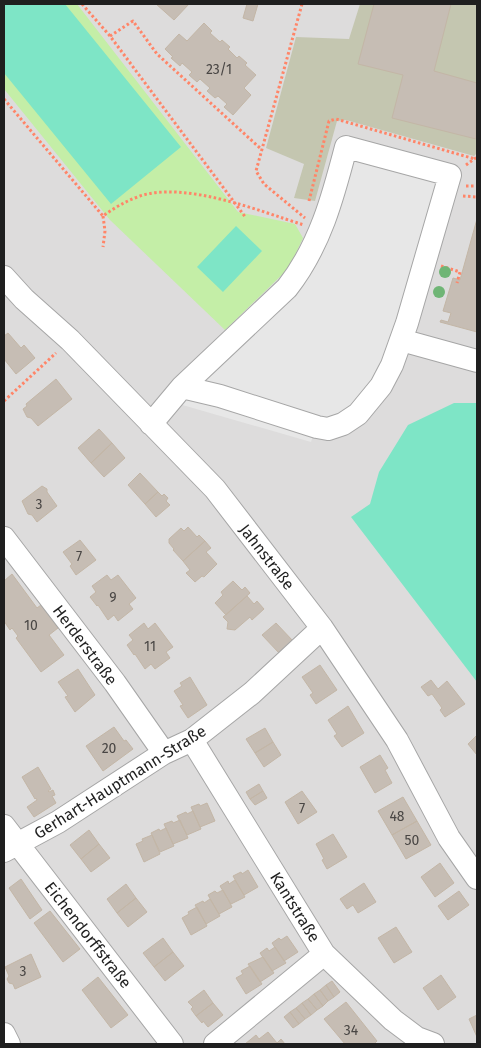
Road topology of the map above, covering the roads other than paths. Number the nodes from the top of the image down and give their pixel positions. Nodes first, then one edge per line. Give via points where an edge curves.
1 (4, 277) edge
2 (401, 340) junction
3 (477, 361) edge
4 (182, 387) junction
5 (151, 424) junction
6 (4, 538) edge
7 (322, 628) junction
8 (192, 740) junction
9 (164, 753) junction
10 (4, 826) edge
11 (11, 848) edge
12 (477, 878) edge
13 (324, 954) junction
14 (4, 1034) edge
15 (9, 1044) edge
16 (172, 1044) edge
17 (214, 1044) edge
18 (433, 1044) edge

1 - 5 street, Jahnstraße
2 - 3 street
2 - 4 street via 392,365 371,400 358,414 328,429
2 - 4 street via 450,175 346,146 333,195 313,223 307,260 288,288
4 - 5 street
5 - 7 street, Jahnstraße via 214,489
6 - 9 street, Herderstraße
7 - 8 street, Gerhart-Hauptmann-Straße via 252,693
7 - 12 street, Jahnstraße via 397,740 449,838
8 - 9 street, Gerhart-Hauptmann-Straße
8 - 13 street, Kantstraße
9 - 11 street, Gerhart-Hauptmann-Straße via 58,822
10 - 11 street, Eichendorffstraße
11 - 16 street, Eichendorffstraße
13 - 17 street
13 - 18 street, Kantstraße via 393,1020 417,1038
14 - 15 street

